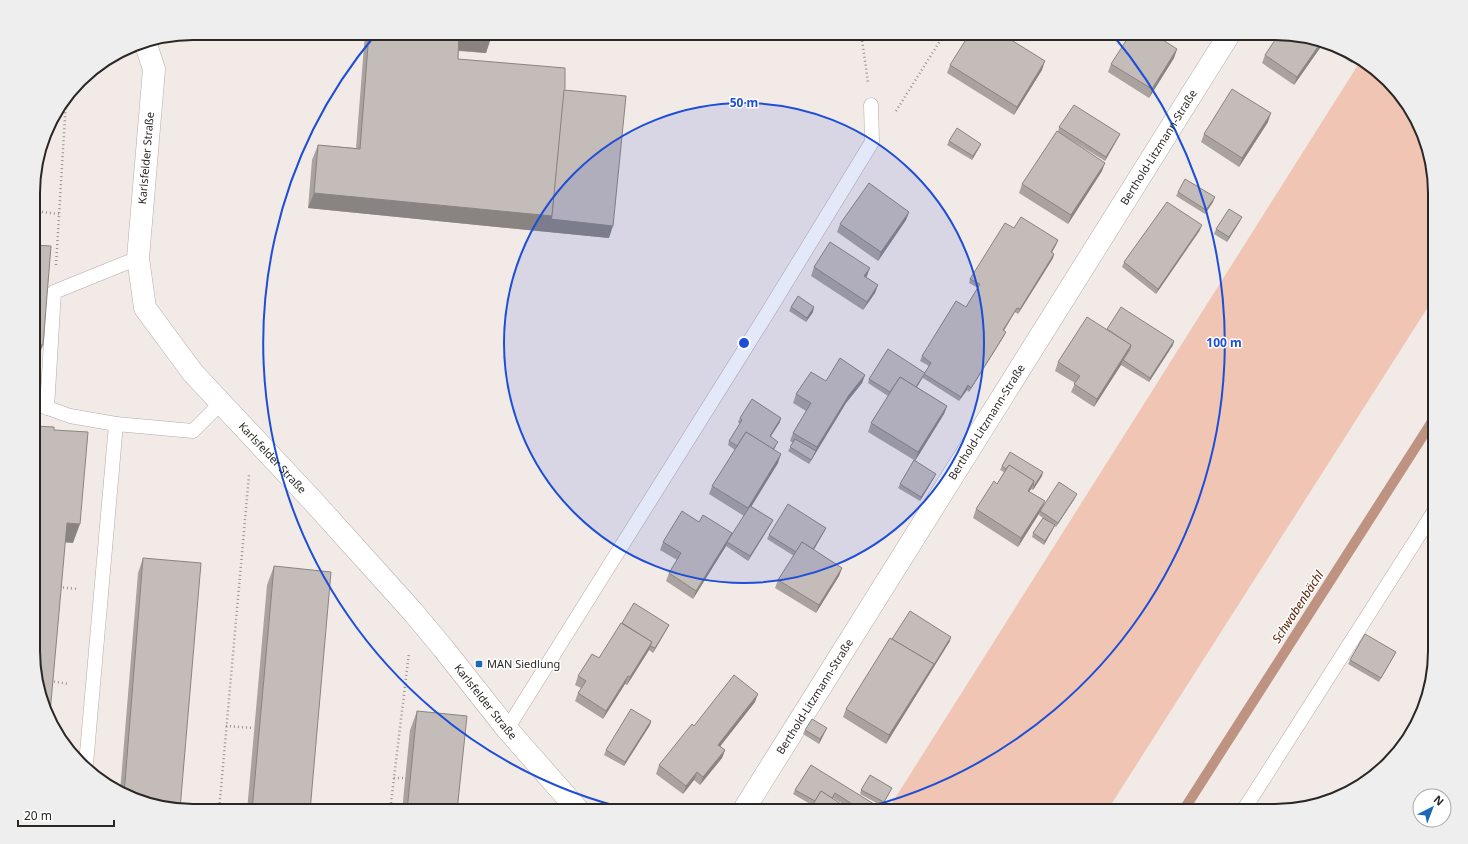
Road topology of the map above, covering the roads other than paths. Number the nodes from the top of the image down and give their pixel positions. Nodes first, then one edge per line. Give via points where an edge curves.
1 (1226, 40) edge
2 (146, 47) edge
3 (870, 105) road end
4 (138, 258) junction
5 (221, 403) junction
6 (41, 405) edge
7 (116, 424) junction
8 (1428, 521) edge
9 (506, 729) junction
10 (86, 760) edge
11 (573, 804) edge
12 (747, 804) edge
13 (1247, 804) edge

1 - 12 street, Berthold-Litzmann-Straße
2 - 4 street, Karlsfelder Straße via 154,69
3 - 9 lane via 872,142
4 - 5 street, Karlsfelder Straße via 145,308 194,373
4 - 6 lane via 54,292
5 - 7 lane via 193,432
5 - 9 street, Karlsfelder Straße via 413,612
6 - 7 lane via 70,416
7 - 10 lane
8 - 13 lane
9 - 11 street, Karlsfelder Straße

